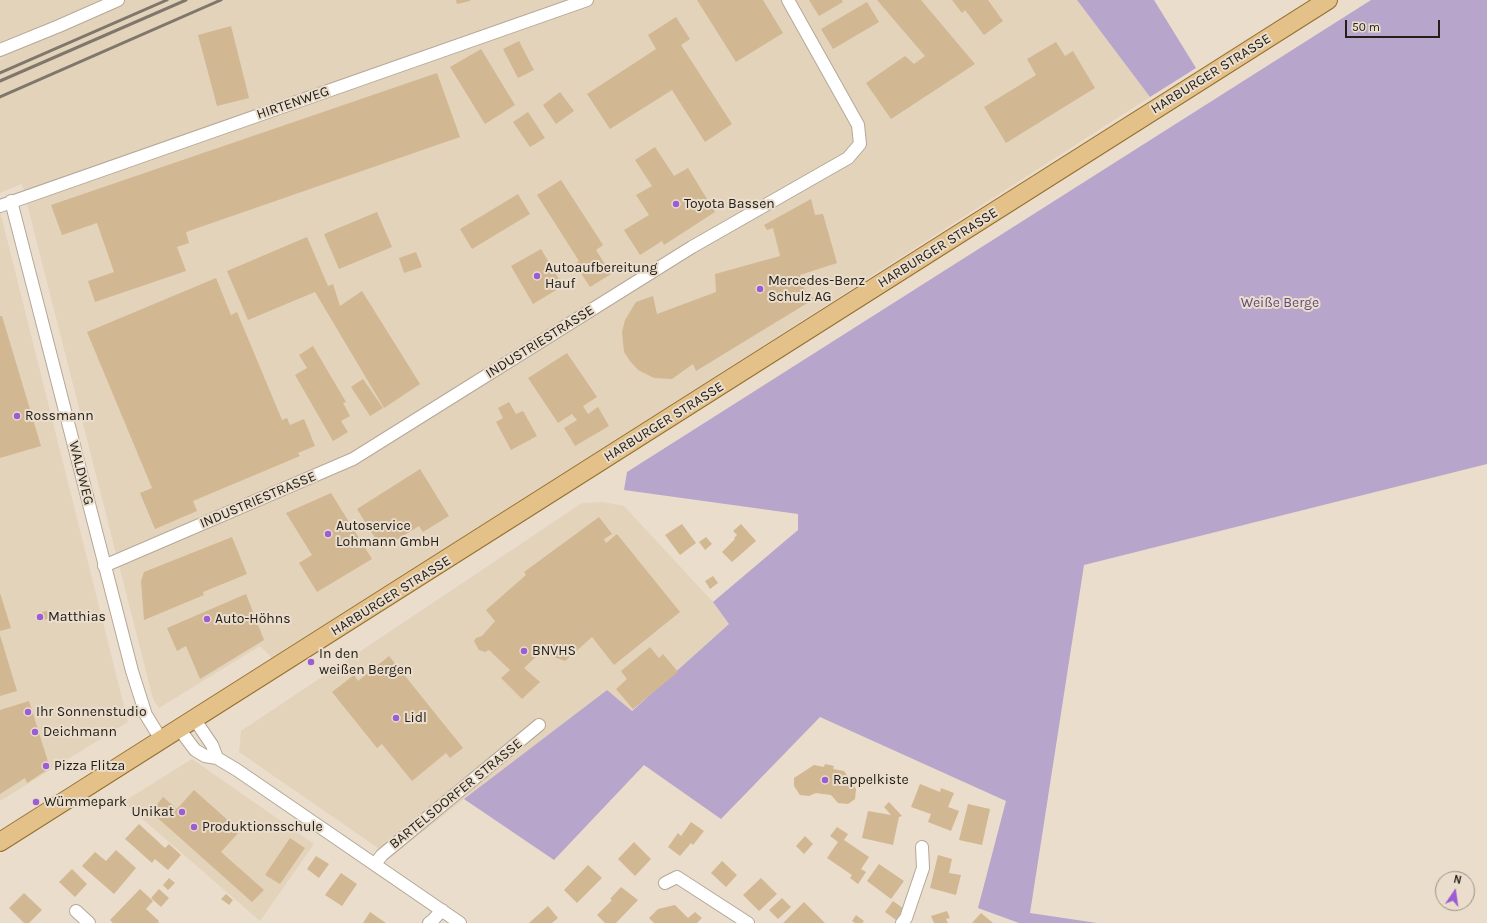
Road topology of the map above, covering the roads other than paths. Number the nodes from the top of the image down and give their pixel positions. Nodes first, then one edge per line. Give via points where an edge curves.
1 (118, 0) edge
2 (587, 0) edge
3 (788, 0) edge
4 (1328, 0) edge
5 (0, 50) edge
6 (5, 203) edge
7 (104, 566) junction
8 (195, 720) junction
9 (539, 725) dead end
10 (180, 730) junction
11 (162, 741) junction
12 (217, 758) junction
13 (0, 842) edge
14 (922, 847) dead end
15 (375, 864) junction
16 (665, 883) dead end
17 (442, 910) junction
18 (76, 911) dead end
19 (907, 921) edge
20 (89, 923) edge
21 (429, 923) edge
22 (460, 923) edge
23 (748, 923) edge

1 - 5 street
2 - 6 street, HIRTENWEG
3 - 7 street, INDUSTRIESTRASSE via 858,125 860,144 848,158 692,247 354,459
4 - 8 main road, HARBURGER STRASSE
6 - 7 street, WALDWEG
7 - 11 street, WALDWEG via 146,715
8 - 10 main road, HARBURGER STRASSE
8 - 12 street via 212,745
9 - 15 street, BARTELSDORFER STRASSE via 382,854
10 - 11 main road, HARBURGER STRASSE
10 - 12 street via 195,750 205,756
11 - 13 main road, HARBURGER STRASSE
12 - 15 street
14 - 19 street via 923,868
15 - 17 street
16 - 23 street via 677,876
17 - 21 street
17 - 22 street
18 - 20 street

